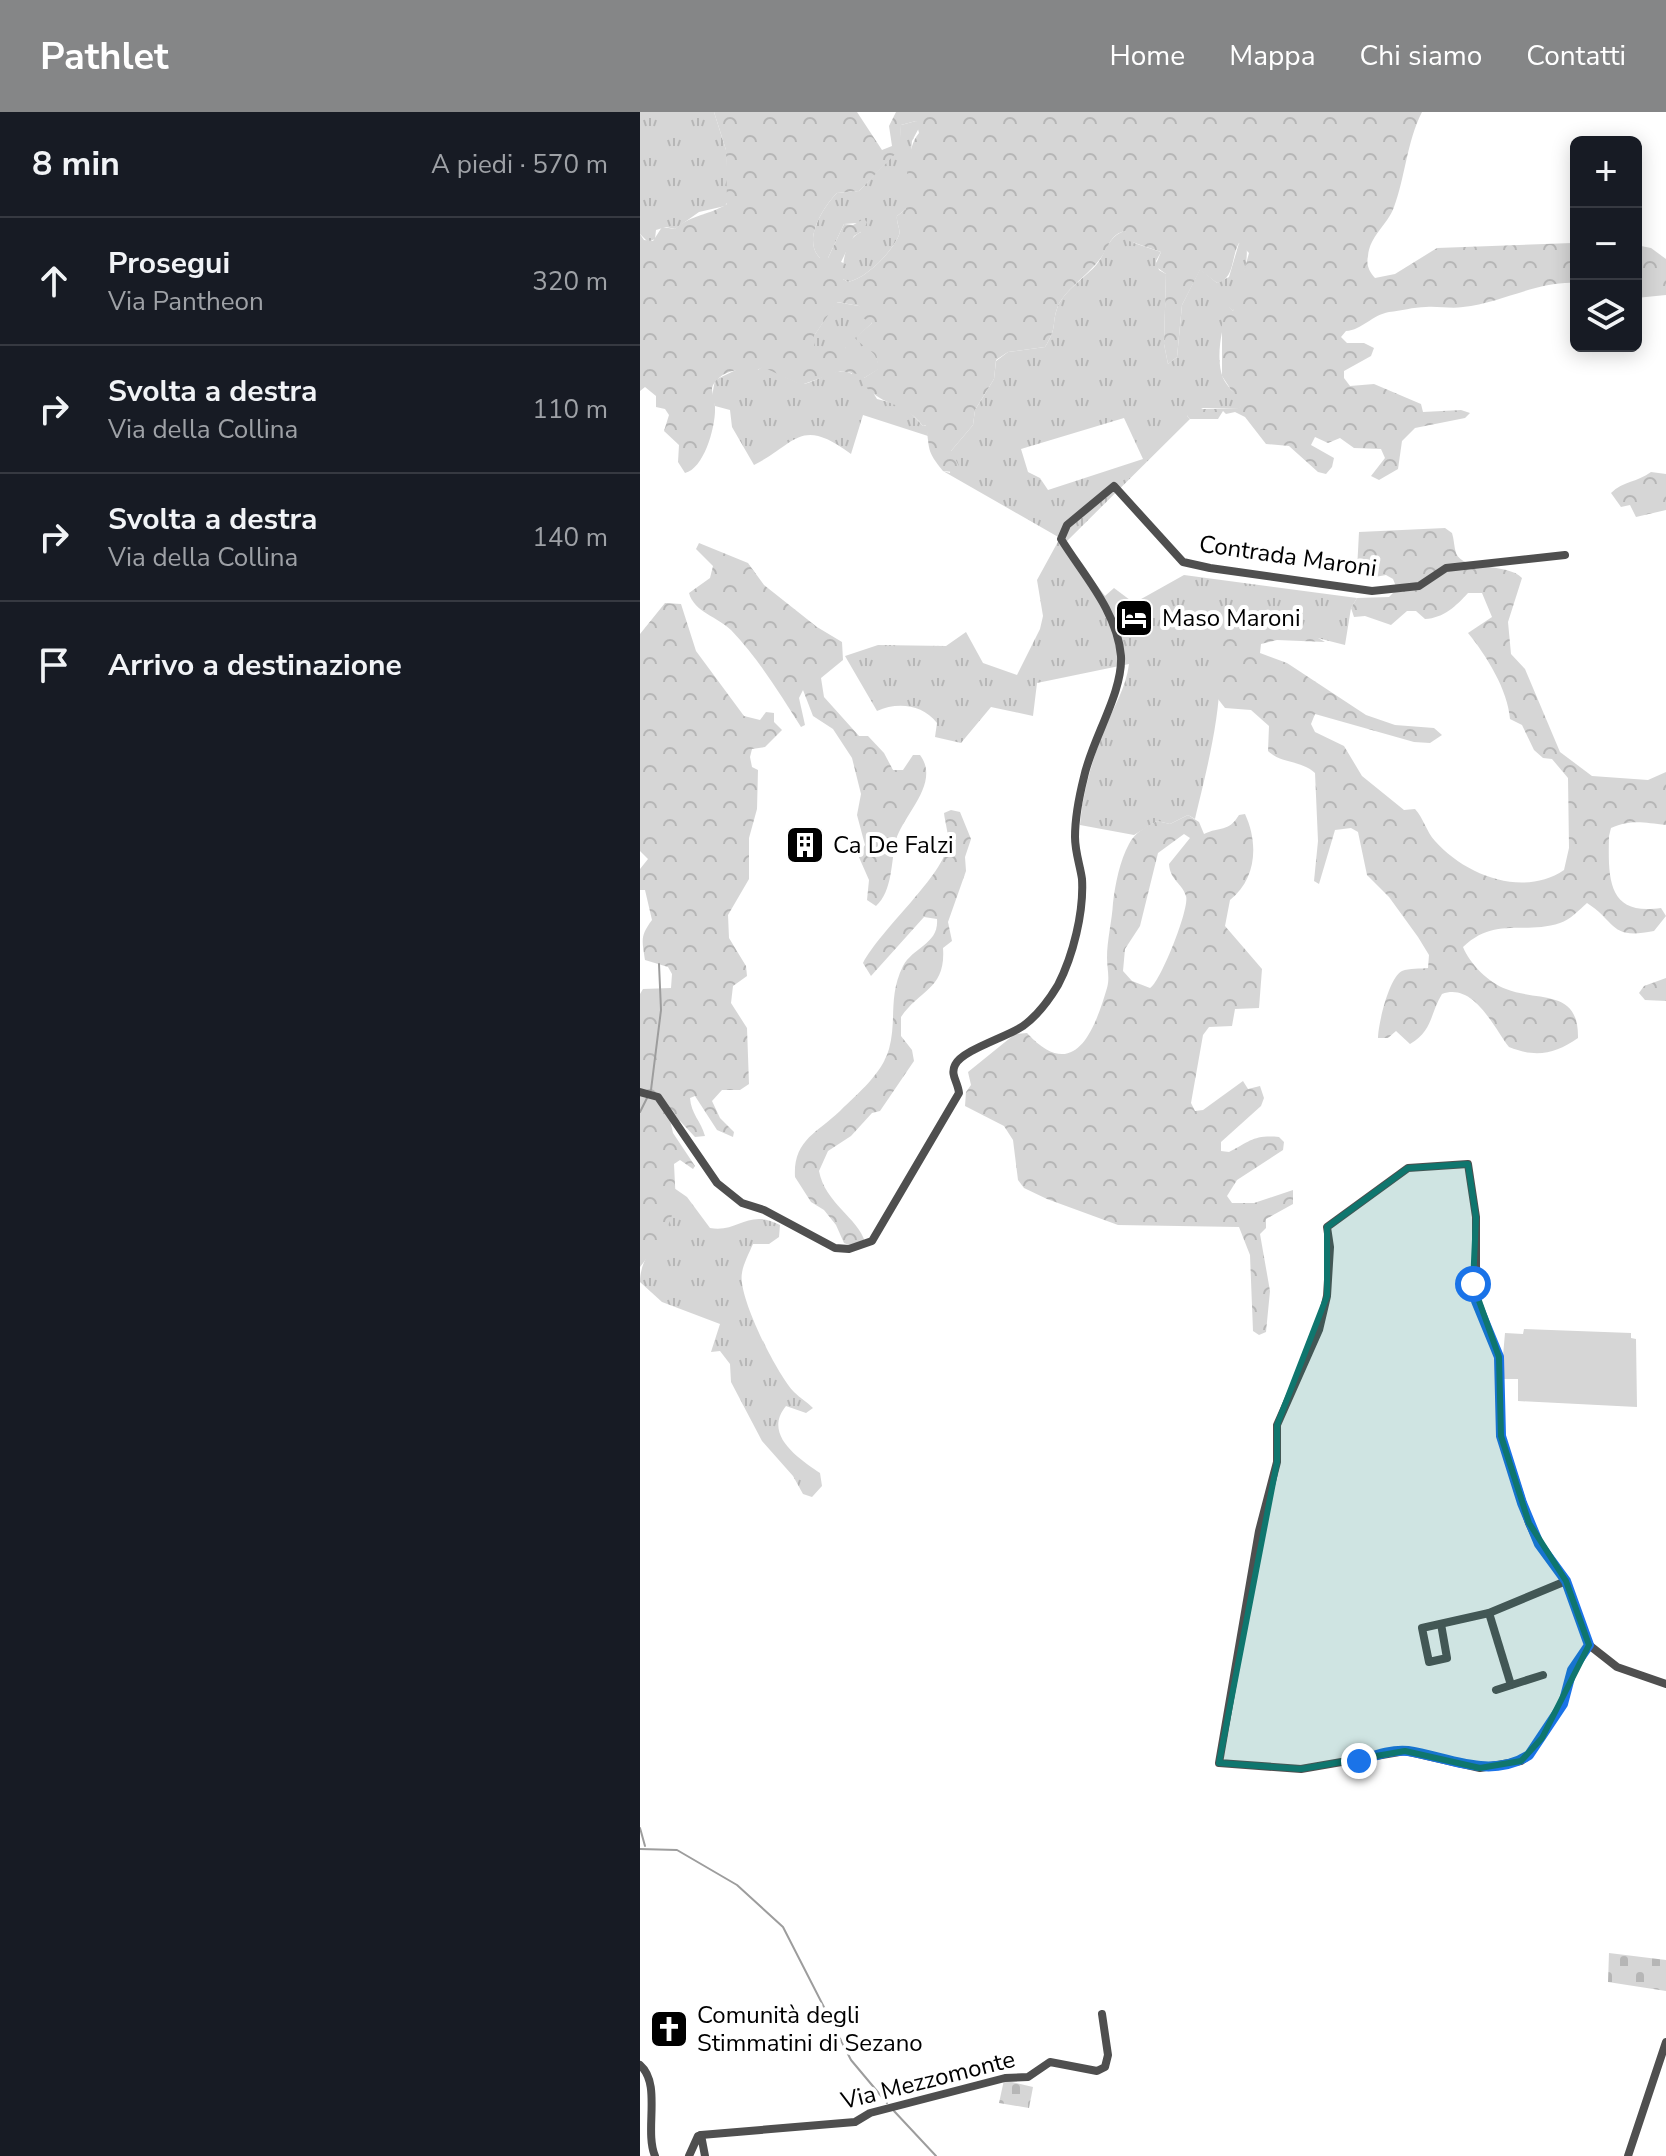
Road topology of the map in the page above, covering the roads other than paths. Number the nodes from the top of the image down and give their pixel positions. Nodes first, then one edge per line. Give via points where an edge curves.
1 (1565, 555) dead end
2 (640, 1092) edge
3 (1566, 1581) junction
4 (1489, 1613) junction
5 (1441, 1624) junction
6 (1589, 1645) junction
7 (1543, 1675) dead end
8 (1666, 1684) edge
9 (1511, 1685) junction
10 (1496, 1690) dead end
11 (1102, 2014) dead end
12 (1666, 2042) edge
13 (640, 2065) edge
14 (701, 2135) junction
15 (655, 2156) edge
16 (689, 2156) edge
17 (705, 2156) edge
18 (1628, 2156) edge

1 - 2 street, Contrada Maroni via 1446,568 1419,586 1372,591 1210,568 1183,562 1114,486 1067,525 1061,539 1110,617 1121,655 1120,675 1081,791 1075,835 1081,907 1065,968 1043,1007 1023,1026 955,1063 952,1074 959,1093 872,1241 835,1248 742,1203 701,1164 658,1097
3 - 4 street
3 - 6 street
3 - 6 street via 1529,1523 1501,1436 1499,1357 1476,1301 1476,1217 1468,1164 1408,1168 1327,1227 1327,1296 1319,1330 1275,1433 1277,1462 1259,1531 1219,1763 1301,1769 1405,1751 1480,1768 1521,1761 1563,1704 1572,1670
4 - 5 street
4 - 9 street
5 - 5 street via 1447,1658 1429,1662 1422,1628
6 - 8 street via 1617,1667
7 - 9 street
9 - 10 street
11 - 14 street, Via Mezzomonte via 1108,2055 1105,2067 1097,2071 1050,2062 1028,2077 993,2080 870,2113 855,2122
12 - 18 street
13 - 15 street via 650,2082 649,2132
14 - 16 street
14 - 17 street

